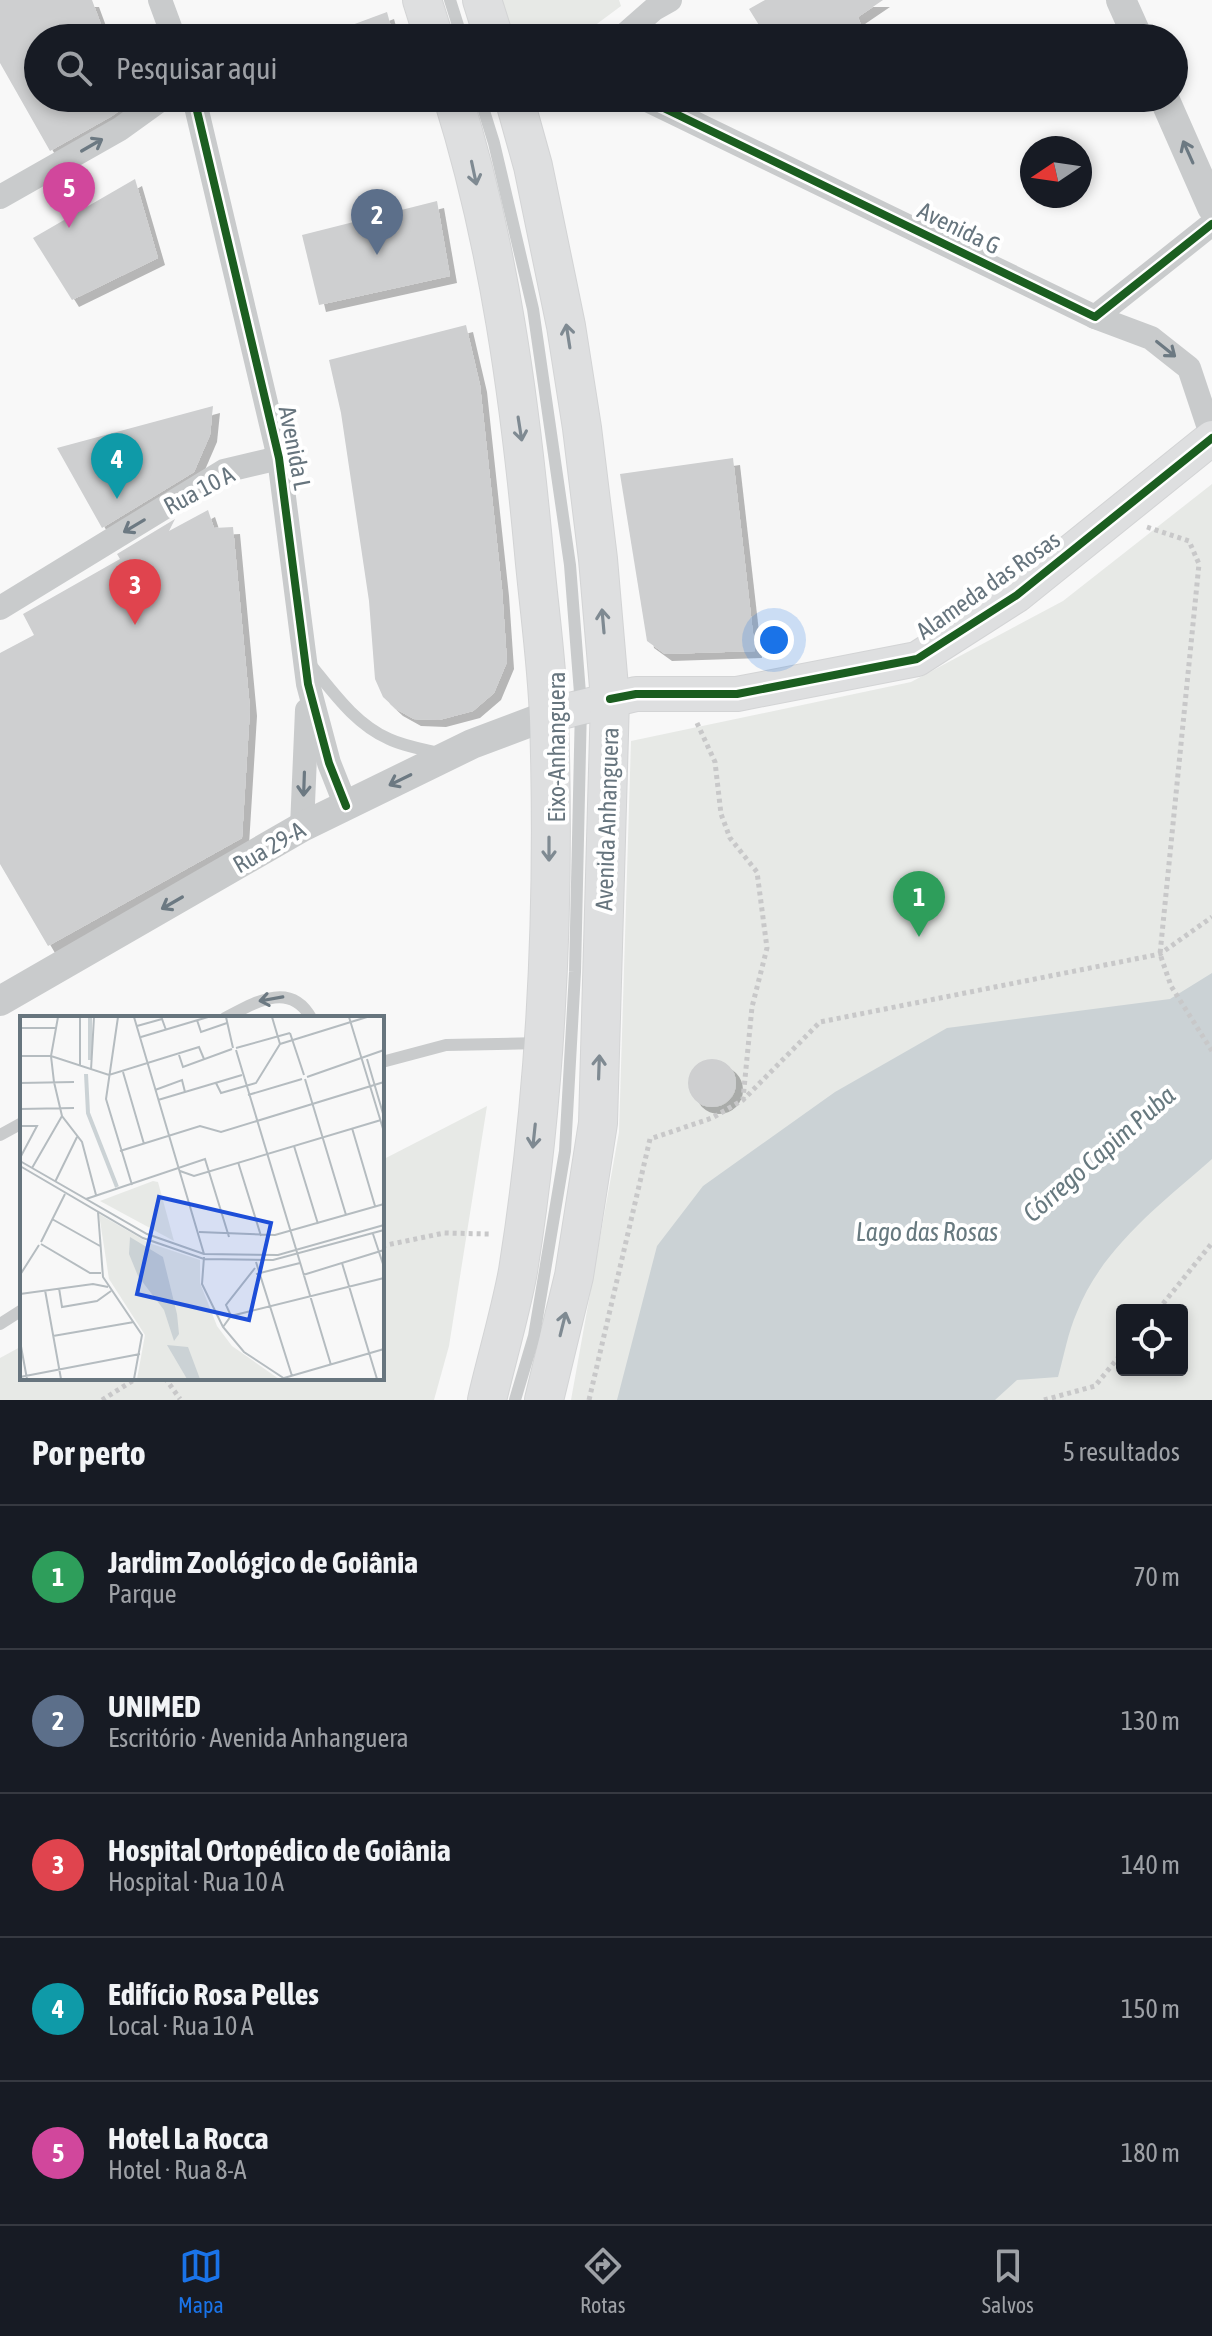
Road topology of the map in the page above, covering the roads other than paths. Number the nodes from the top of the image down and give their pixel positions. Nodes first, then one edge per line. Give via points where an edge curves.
1 (160, 0) edge
2 (422, 0) edge
3 (450, 0) edge
4 (482, 0) edge
5 (1121, 0) edge
6 (657, 3) edge
7 (169, 24) edge
8 (430, 24) edge
9 (458, 24) edge
10 (490, 24) edge
11 (635, 24) edge
12 (653, 24) edge
13 (1132, 24) edge
14 (144, 112) edge
15 (197, 112) edge
16 (457, 112) edge
17 (484, 112) edge
18 (522, 112) edge
19 (684, 112) edge
20 (1170, 112) edge
21 (0, 197) edge
22 (1212, 207) edge
23 (1212, 224) edge
24 (1095, 317) junction
25 (1212, 438) edge
26 (279, 458) junction
27 (0, 608) edge
28 (305, 657) junction
29 (308, 684) junction
30 (580, 707) junction
31 (450, 755) junction
32 (346, 806) junction
33 (302, 827) junction
34 (0, 1001) edge
35 (229, 1016) edge
36 (310, 1016) edge
37 (542, 1043) junction
38 (384, 1061) edge
39 (20, 1124) edge
40 (0, 1135) edge
41 (20, 1311) edge
42 (0, 1324) edge
43 (487, 1400) edge
44 (515, 1400) edge
45 (544, 1400) edge

1 - 7 street
2 - 8 main road
3 - 9 lane
4 - 10 main road
5 - 13 street
6 - 11 street
6 - 12 street
21 -> 14 street
15 - 26 street, Avenida L
16 -> 30 main road, Avenida Anhanguera via 499,285 526,463
17 - 30 lane, Eixo-Anhanguera via 533,309 570,565
30 -> 18 main road, Avenida Anhanguera via 598,559 573,370
19 - 24 street, Avenida G
22 -> 20 street
23 - 24 street
24 -> 25 street, Avenida G via 1151,338 1189,368
25 - 30 main road, Alameda das Rosas via 1017,595 917,659 737,694 636,694
26 -> 27 street, Rua 10 A via 224,471
26 - 28 street, Avenida L
28 - 29 street, Avenida L
28 - 31 lane via 372,730
29 - 32 street, Avenida L
29 -> 33 street, Avenida L
30 - 31 street, Rua 29-A
30 -> 37 main road, Avenida Anhanguera
30 - 44 lane, Eixo-Anhanguera via 565,1151 534,1336
45 -> 30 main road, Avenida Anhanguera via 574,1276 598,1123
31 -> 32 street, Rua 29-A
32 - 33 street, Rua 29-A
33 -> 34 street, Rua 29-A
36 -> 35 lane via 291,997 276,996
37 - 38 lane via 446,1045
37 -> 43 main road, Avenida Anhanguera via 517,1273
39 - 40 lane
41 - 42 lane

